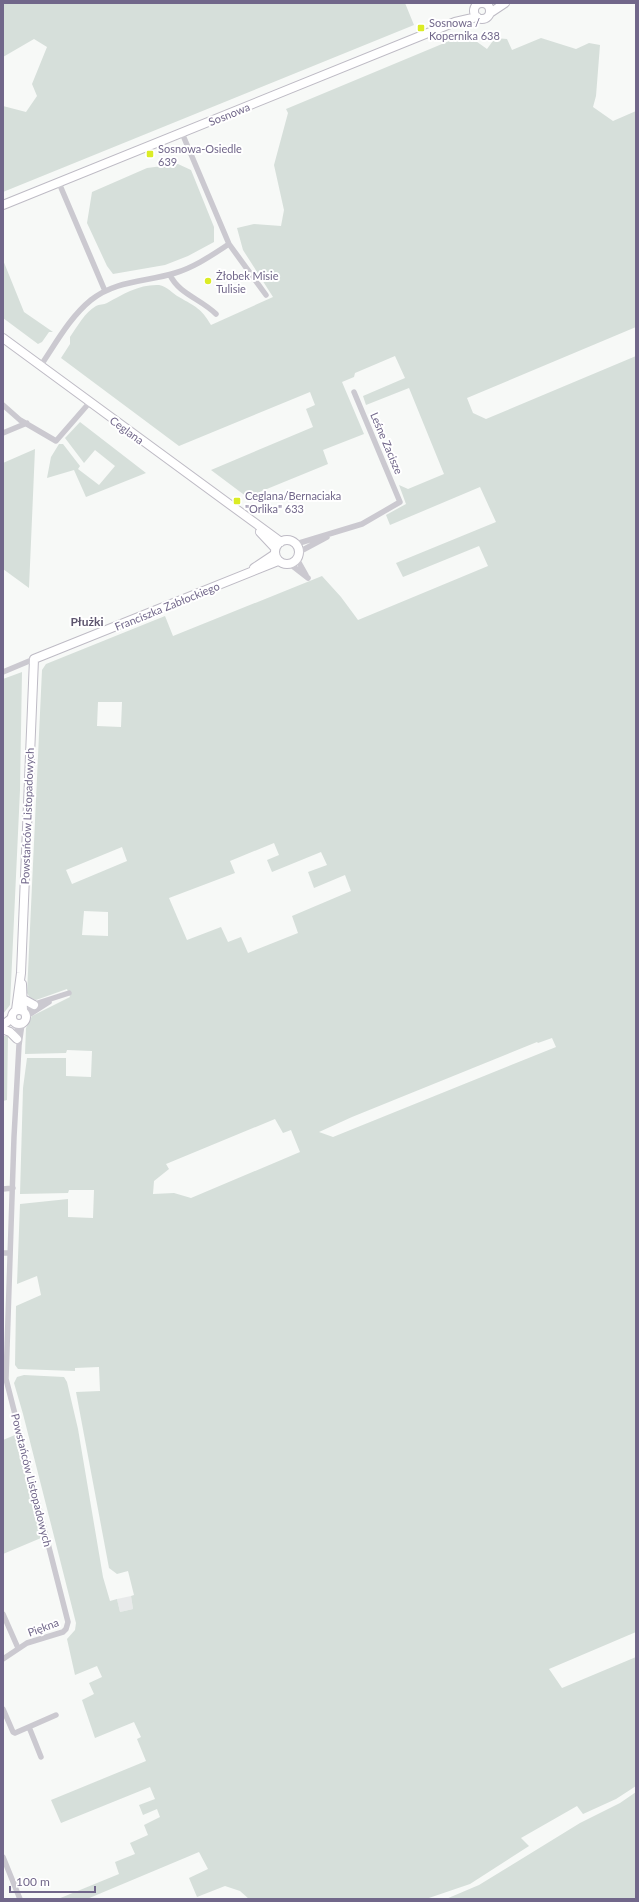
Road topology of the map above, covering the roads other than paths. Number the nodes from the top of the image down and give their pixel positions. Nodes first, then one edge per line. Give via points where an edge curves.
1 (505, 3) edge
2 (487, 4) edge
3 (475, 9) edge
4 (490, 13) junction
5 (182, 133) junction
6 (59, 183) junction
7 (3, 205) edge
8 (229, 244) junction
9 (170, 275) junction
10 (105, 291) junction
11 (266, 295) dead end
12 (216, 314) dead end
13 (3, 338) edge
14 (41, 366) junction
15 (354, 392) dead end
16 (90, 402) junction
17 (3, 405) edge
18 (27, 424) junction
19 (3, 433) edge
20 (277, 551) junction
21 (295, 555) junction
22 (34, 659) junction
23 (3, 672) edge
24 (21, 973) junction
25 (69, 993) dead end
26 (23, 999) junction
27 (50, 1000) junction
28 (34, 1006) junction
29 (19, 1017) junction
30 (4, 1029) edge
31 (18, 1042) junction
32 (13, 1188) junction
33 (3, 1189) edge
34 (3, 1253) edge
35 (10, 1253) junction
36 (5, 1380) edge
37 (3, 1614) edge
38 (68, 1626) joint
39 (18, 1648) junction
40 (3, 1659) edge
41 (3, 1709) edge
42 (56, 1716) dead end
43 (29, 1727) junction
44 (41, 1756) dead end
45 (3, 1857) edge
46 (20, 1899) edge

1 - 4 street
2 - 3 street via 480,4
2 - 4 street
3 - 4 street via 483,19
3 - 5 street, Sosnowa via 455,22
5 - 6 street, Sosnowa
5 - 8 street
6 - 7 street, Sosnowa
6 - 10 street
8 - 9 street via 198,264
8 - 11 street
9 - 10 street via 130,282
9 - 12 street via 179,288
10 - 14 street via 76,314
13 - 14 street, Ceglana
14 - 16 street, Ceglana
15 - 21 street, Leśne Zacisze via 400,502 362,524 333,534
16 - 18 street via 56,441
16 - 20 street, Ceglana via 251,522
17 - 18 street
18 - 19 street
20 - 21 street via 286,564
20 - 21 street via 289,541
20 - 22 street, Franciszka Zabłockiego via 242,576
22 - 23 street, Franciszka Zabłockiego
22 - 24 street, Powstańców Listopadowych
24 - 26 street, Powstańców Listopadowych
24 - 29 street, Powstańców Listopadowych
25 - 27 street
26 - 28 street
26 - 29 street, Powstańców Listopadowych
27 - 28 street
27 - 29 street
28 - 29 street
29 - 30 street
29 - 31 street, Powstańców Listopadowych
30 - 31 street
31 - 32 street, Powstańców Listopadowych
32 - 33 street
32 - 35 street, Powstańców Listopadowych
34 - 35 street
35 - 36 street, Powstańców Listopadowych
36 - 38 street, Powstańców Listopadowych
37 - 39 street
38 - 39 street, Piękna via 63,1632 39,1638
39 - 40 street, Piękna
41 - 43 street via 13,1732
42 - 43 street
43 - 44 street
45 - 46 street

